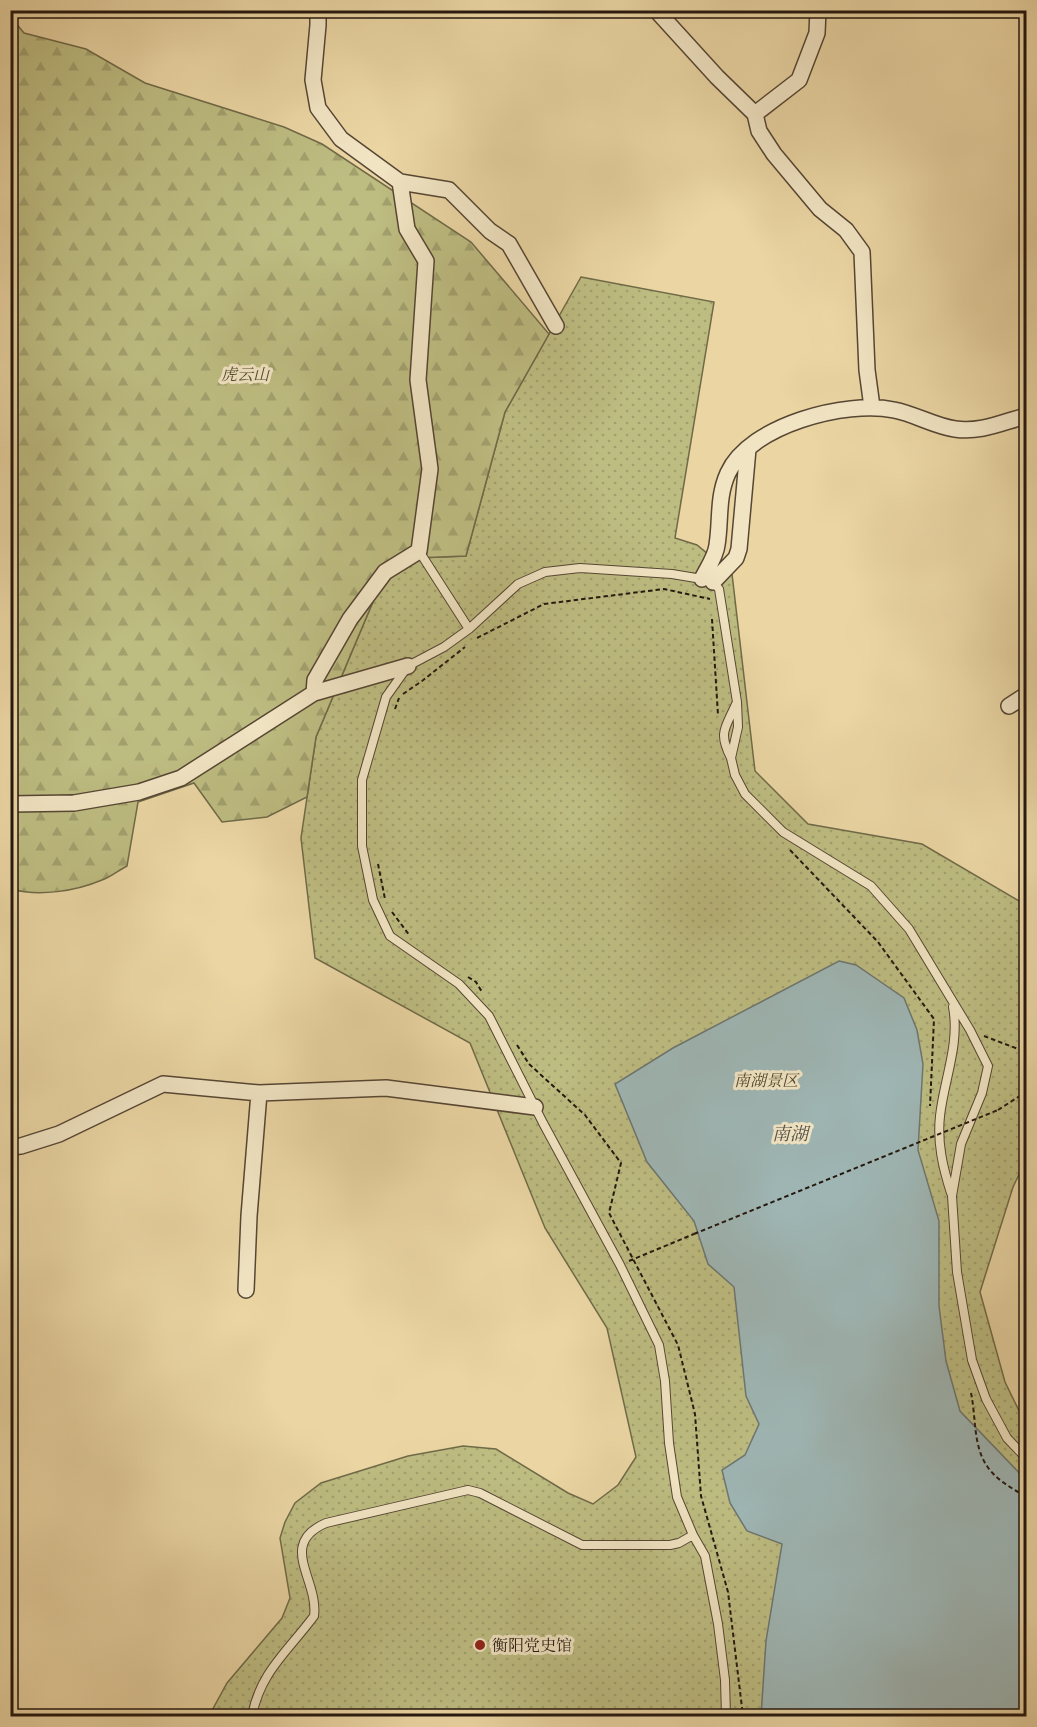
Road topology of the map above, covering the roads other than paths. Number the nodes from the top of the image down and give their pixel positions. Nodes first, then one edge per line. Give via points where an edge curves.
1 (318, 10) edge
2 (656, 10) edge
3 (818, 10) edge
4 (755, 114) junction
5 (400, 182) junction
6 (556, 326) dead end
7 (872, 407) junction
8 (1026, 416) edge
9 (748, 448) junction
10 (419, 551) junction
11 (708, 581) junction
12 (469, 629) junction
13 (408, 666) junction
14 (314, 693) junction
15 (1026, 695) edge
16 (737, 702) junction
17 (1009, 706) dead end
18 (731, 758) junction
19 (10, 804) edge
20 (951, 1000) junction
21 (259, 1093) junction
22 (535, 1107) junction
23 (10, 1147) edge
24 (952, 1196) junction
25 (246, 1290) dead end
26 (1026, 1458) edge
27 (693, 1535) junction
28 (252, 1716) edge
29 (726, 1716) edge

1 - 5 street via 313,80 318,108 341,139
2 - 4 street
3 - 4 street via 817,33 799,80
4 - 7 street via 759,130 774,154 862,252
5 - 6 street via 449,190 490,231 509,244
5 - 10 street via 407,229 426,261 418,380 430,469
7 - 8 street via 895,410 957,430 990,428
7 - 9 street via 841,408 807,417
9 - 11 street via 728,472 720,498 717,548
9 - 11 street via 739,549 736,558
10 - 12 lane
10 - 14 street via 385,572 350,619 315,680
11 - 12 lane via 672,574 580,568 545,572 518,584
11 - 16 lane via 719,589 722,599
12 - 13 lane
13 - 14 street
13 - 22 lane via 386,697 362,780 362,846 373,900 390,936 459,984 489,1017
14 - 19 street via 181,778 139,792 74,803
15 - 17 street
16 - 18 lane via 738,727
16 - 18 lane via 724,730 723,743
18 - 20 lane via 745,794 783,832 871,886 909,929
20 - 24 lane via 955,1026 939,1144
20 - 24 lane via 988,1066 982,1093 961,1144
21 - 22 street via 386,1088
21 - 23 street via 163,1084 59,1134
21 - 25 street
22 - 27 lane via 658,1345 677,1497
24 - 26 lane via 957,1272 972,1360 986,1399 1007,1438
27 - 28 lane via 670,1545 582,1545 468,1490 326,1523 308,1533 303,1542 314,1616 271,1669
27 - 29 lane via 705,1556 718,1624

